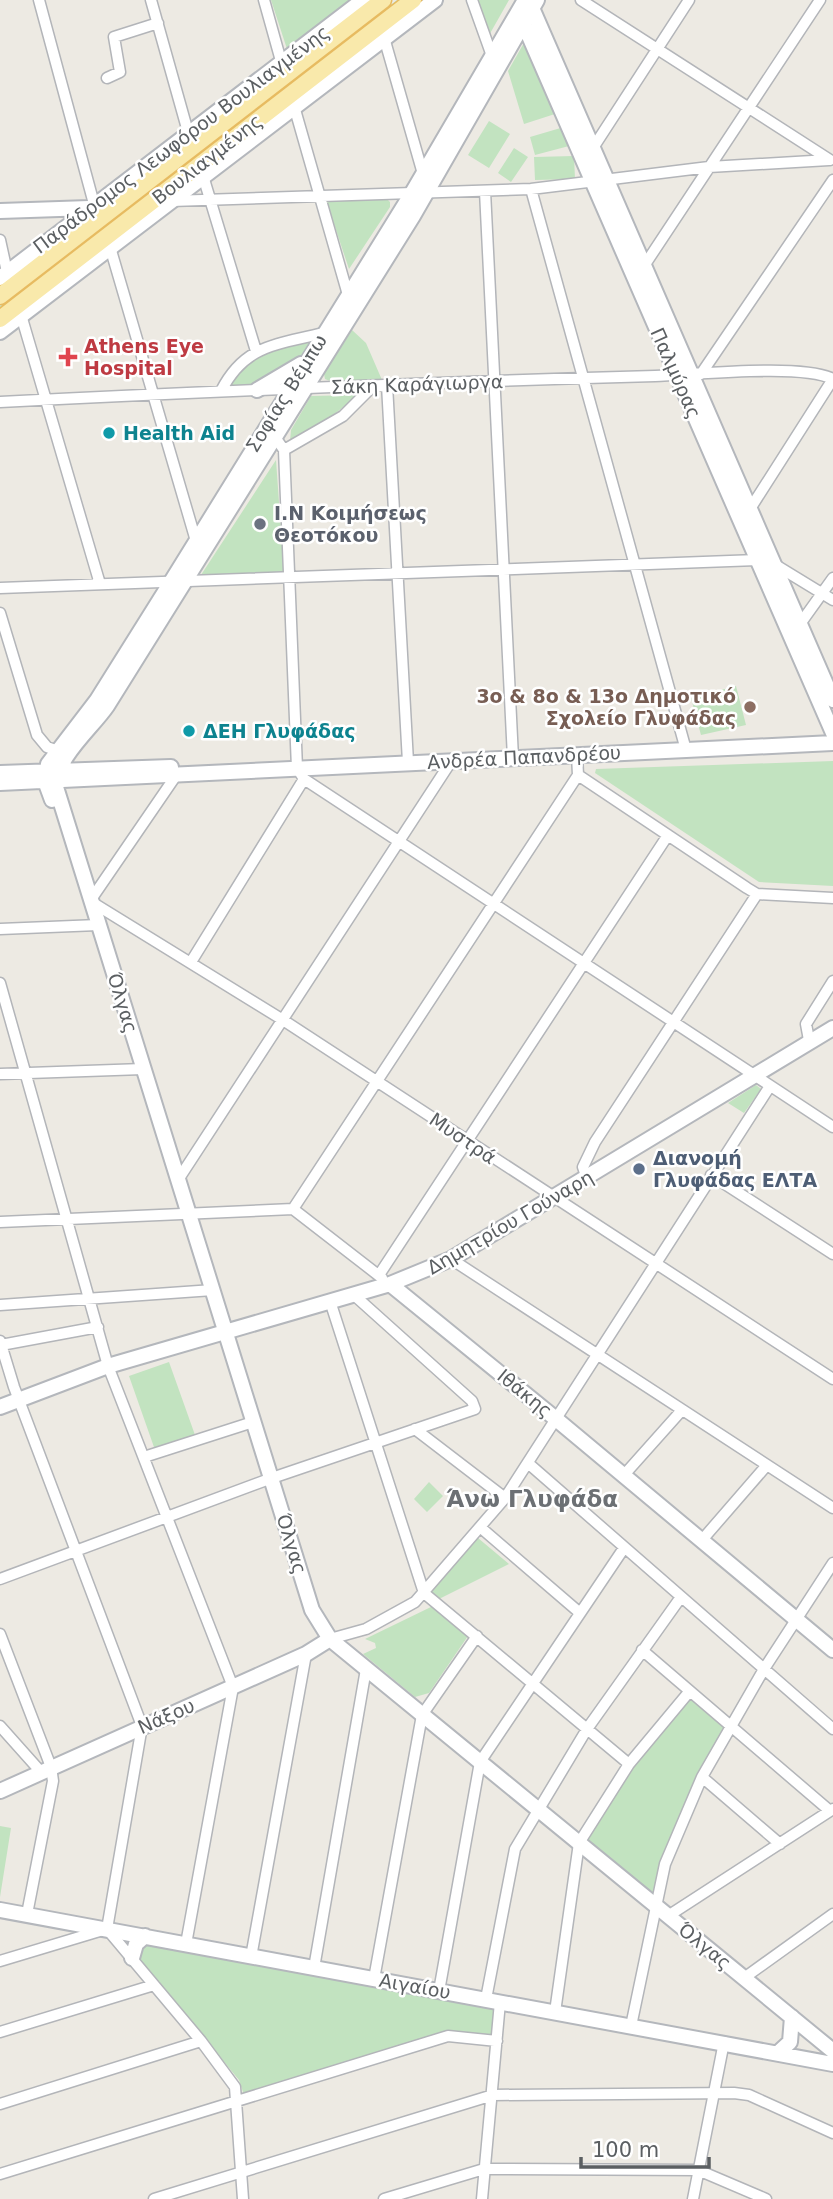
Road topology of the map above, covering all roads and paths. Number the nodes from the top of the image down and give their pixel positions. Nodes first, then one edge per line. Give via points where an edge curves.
1 (39, 0) edge
2 (151, 0) edge
3 (264, 0) edge
4 (362, 0) edge
5 (383, 0) edge
6 (413, 0) edge
7 (435, 0) edge
8 (472, 0) edge
9 (581, 0) edge
10 (689, 0) edge
11 (820, 0) edge
12 (527, 7) edge
13 (158, 23) junction
14 (385, 40) junction
15 (658, 48) junction
16 (492, 56) junction
17 (281, 61) junction
18 (107, 78) dead end
19 (294, 106) junction
20 (748, 106) junction
21 (188, 132) junction
22 (593, 148) junction
23 (831, 161) edge
24 (709, 167) junction
25 (423, 174) junction
26 (203, 176) junction
27 (833, 180) edge
28 (600, 182) junction
29 (531, 189) junction
30 (485, 191) junction
31 (419, 193) junction
32 (322, 196) junction
33 (211, 200) junction
34 (172, 201) junction
35 (92, 206) junction
36 (0, 211) edge
37 (0, 240) edge
38 (110, 247) junction
39 (645, 266) junction
40 (4, 275) edge
41 (348, 295) junction
42 (0, 296) edge
43 (21, 315) junction
44 (0, 319) edge
45 (0, 332) edge
46 (323, 332) junction
47 (256, 351) junction
48 (307, 358) junction
49 (690, 375) junction
50 (583, 378) junction
51 (833, 379) edge
52 (494, 382) junction
53 (387, 385) junction
54 (373, 386) junction
55 (289, 387) junction
56 (306, 387) junction
57 (257, 390) junction
58 (221, 391) junction
59 (154, 395) junction
60 (48, 400) junction
61 (0, 402) edge
62 (275, 437) junction
63 (284, 450) junction
64 (750, 509) junction
65 (196, 541) junction
66 (757, 560) junction
67 (635, 564) junction
68 (774, 564) junction
69 (504, 569) junction
70 (397, 573) junction
71 (289, 577) junction
72 (833, 578) edge
73 (178, 581) junction
74 (100, 584) junction
75 (0, 588) edge
76 (823, 594) junction
77 (833, 600) edge
78 (0, 613) edge
79 (800, 624) junction
80 (833, 700) edge
81 (833, 733) edge
82 (833, 743) edge
83 (686, 750) junction
84 (58, 751) junction
85 (577, 755) junction
86 (513, 758) junction
87 (452, 760) junction
88 (408, 762) junction
89 (214, 771) junction
90 (0, 773) edge
91 (300, 773) junction
92 (578, 775) junction
93 (51, 776) junction
94 (175, 777) junction
95 (0, 783) edge
96 (668, 835) junction
97 (399, 842) junction
98 (757, 894) junction
99 (833, 898) edge
100 (90, 901) junction
101 (493, 904) junction
102 (98, 925) junction
103 (0, 929) edge
104 (191, 962) junction
105 (582, 964) junction
106 (833, 981) edge
107 (0, 983) edge
108 (283, 1020) junction
109 (674, 1024) junction
110 (833, 1028) edge
111 (809, 1040) junction
112 (143, 1069) junction
113 (26, 1073) junction
114 (0, 1074) edge
115 (752, 1075) junction
116 (376, 1080) junction
117 (770, 1086) junction
118 (833, 1127) edge
119 (467, 1142) junction
120 (711, 1175) junction
121 (587, 1179) junction
122 (178, 1180) junction
123 (553, 1199) junction
124 (293, 1209) junction
125 (189, 1214) junction
126 (68, 1219) junction
127 (0, 1222) edge
128 (833, 1254) edge
129 (451, 1259) junction
130 (656, 1264) junction
131 (384, 1280) junction
132 (212, 1290) junction
133 (354, 1295) junction
134 (90, 1297) junction
135 (330, 1301) junction
136 (0, 1305) edge
137 (98, 1327) junction
138 (226, 1332) junction
139 (1, 1343) edge
140 (597, 1355) junction
141 (108, 1366) junction
142 (833, 1379) edge
143 (19, 1400) junction
144 (0, 1407) edge
145 (682, 1410) junction
146 (556, 1419) junction
147 (253, 1422) junction
148 (415, 1429) junction
149 (375, 1441) junction
150 (144, 1457) junction
151 (529, 1464) junction
152 (767, 1465) junction
153 (624, 1475) junction
154 (272, 1478) junction
155 (505, 1499) junction
156 (833, 1508) edge
157 (167, 1516) junction
158 (480, 1527) junction
159 (702, 1539) junction
160 (624, 1548) junction
161 (77, 1550) junction
162 (833, 1563) edge
163 (0, 1579) edge
164 (424, 1593) junction
165 (681, 1597) junction
166 (580, 1613) junction
167 (797, 1619) junction
168 (0, 1634) edge
169 (477, 1636) junction
170 (330, 1639) junction
171 (642, 1650) junction
172 (833, 1650) edge
173 (306, 1654) junction
174 (764, 1668) junction
175 (366, 1669) junction
176 (533, 1682) junction
177 (233, 1687) junction
178 (690, 1692) junction
179 (422, 1715) junction
180 (0, 1726) edge
181 (142, 1726) junction
182 (730, 1726) junction
183 (833, 1729) edge
184 (587, 1730) junction
185 (480, 1762) junction
186 (629, 1764) junction
187 (46, 1770) junction
188 (702, 1777) junction
189 (0, 1791) edge
190 (537, 1808) junction
191 (832, 1810) edge
192 (579, 1843) junction
193 (780, 1844) junction
194 (0, 1910) edge
195 (663, 1912) junction
196 (27, 1914) junction
197 (833, 1914) edge
198 (107, 1929) junction
199 (145, 1936) junction
200 (186, 1944) junction
201 (251, 1957) junction
202 (132, 1958) junction
203 (0, 1961) edge
204 (314, 1968) junction
205 (744, 1978) junction
206 (374, 1979) junction
207 (154, 1985) junction
208 (439, 1991) junction
209 (493, 2001) junction
210 (555, 2012) junction
211 (792, 2018) junction
212 (631, 2026) junction
213 (0, 2032) edge
214 (497, 2040) junction
215 (201, 2041) junction
216 (724, 2042) junction
217 (833, 2051) edge
218 (778, 2053) junction
219 (833, 2064) edge
220 (715, 2092) junction
221 (493, 2095) junction
222 (237, 2101) junction
223 (0, 2104) edge
224 (833, 2133) edge
225 (484, 2169) junction
226 (698, 2170) junction
227 (242, 2171) junction
228 (0, 2175) edge
229 (154, 2199) edge
230 (243, 2199) edge
231 (384, 2199) edge
232 (482, 2199) edge
233 (693, 2199) edge
234 (766, 2199) edge

1 - 35 street
2 - 13 street
3 - 17 street
4 - 17 main road, Παράδρομος Λεωφόρου Βουλιαγμένης
5 - 42 main road, Βουλιαγμένης
6 - 44 main road, Βουλιαγμένης
7 - 14 main road
8 - 16 street
9 - 15 street
10 - 15 street
11 - 20 street
12 - 16 main road, Σοφίας Βέμπω
12 - 22 main road, Παλμύρας
12 - 28 main road, Παλμύρας
12 - 31 main road, Σοφίας Βέμπω
13 - 18 street via 114,37 120,72
13 - 21 street
14 - 19 main road
14 - 25 street
15 - 20 street
15 - 22 street
16 - 25 main road, Σοφίας Βέμπω
17 - 21 main road, Παράδρομος Λεωφόρου Βουλιαγμένης
19 - 26 main road
19 - 32 street
20 - 23 street
20 - 24 street
21 - 35 main road, Παράδρομος Λεωφόρου Βουλιαγμένης
22 - 28 main road, Παλμύρας
23 - 24 street
24 - 28 street
24 - 39 street
25 - 31 main road, Σοφίας Βέμπω
26 - 33 street
26 - 34 main road
27 - 49 street
28 - 29 street
28 - 39 main road, Παλμύρας
28 - 49 main road, Παλμύρας
29 - 30 street
29 - 50 street
30 - 31 street
30 - 52 street
31 - 32 street
31 - 41 main road, Σοφίας Βέμπω
31 - 56 main road, Σοφίας Βέμπω
32 - 33 street
32 - 41 street
33 - 34 street
33 - 47 street
34 - 38 main road
35 - 36 main road
35 - 40 main road, Παράδρομος Λεωφόρου Βουλιαγμένης
37 - 40 street
38 - 43 main road
38 - 59 street
39 - 49 main road, Παλμύρας
41 - 46 main road, Σοφίας Βέμπω
43 - 45 main road
43 - 60 street
46 - 47 street
46 - 48 main road, Σοφίας Βέμπω
47 - 58 street via 236,367
48 - 55 main road, Σοφίας Βέμπω
48 - 57 main road
49 - 50 street, Σάκη Καράγιωργα
49 - 51 street, Σάκη Καράγιωργα via 815,372
49 - 64 main road, Παλμύρας
49 - 66 main road, Παλμύρας
50 - 52 street, Σάκη Καράγιωργα
50 - 67 street
51 - 64 street
52 - 53 street, Σάκη Καράγιωργα
52 - 69 street
53 - 54 street, Σάκη Καράγιωργα
53 - 70 street
54 - 56 street, Σάκη Καράγιωργα
54 - 63 street via 343,416
55 - 56 street, Σάκη Καράγιωργα
55 - 57 street, Σάκη Καράγιωργα
55 - 65 main road, Σοφίας Βέμπω
56 - 62 main road, Σοφίας Βέμπω
57 - 58 street, Σάκη Καράγιωργα
58 - 59 street, Σάκη Καράγιωργα
59 - 60 street, Σάκη Καράγιωργα
59 - 65 street
60 - 61 street, Σάκη Καράγιωργα
60 - 74 street
62 - 63 street
62 - 73 main road, Σοφίας Βέμπω
63 - 71 street
64 - 68 main road, Παλμύρας
65 - 73 main road, Σοφίας Βέμπω
66 - 67 street
66 - 68 street
66 - 81 main road, Παλμύρας
67 - 69 street
67 - 83 street
68 - 76 street
68 - 79 main road, Παλμύρας
69 - 70 street
69 - 86 street
70 - 71 street
70 - 88 street
71 - 73 street
71 - 91 street
72 - 76 street
73 - 74 street
73 - 84 main road, Σοφίας Βέμπω
73 - 93 main road, Σοφίας Βέμπω via 107,706
74 - 75 street
76 - 77 street
76 - 79 street
78 - 84 street via 37,735
79 - 80 main road, Παλμύρας
82 - 83 main road, Ανδρέα Παπανδρέου
83 - 85 main road, Ανδρέα Παπανδρέου
84 - 93 main road, Σοφίας Βέμπω
85 - 86 main road, Ανδρέα Παπανδρέου
85 - 92 street
86 - 87 main road, Ανδρέα Παπανδρέου
87 - 88 main road, Ανδρέα Παπανδρέου
87 - 97 street
88 - 91 main road, Ανδρέα Παπανδρέου
89 - 91 main road, Ανδρέα Παπανδρέου
89 - 93 main road, Ανδρέα Παπανδρέου via 194,767
89 - 94 main road, Ανδρέα Παπανδρέου
90 - 93 main road, Ανδρέα Παπανδρέου
91 - 97 street
91 - 104 street
92 - 96 street
92 - 101 street
93 - 94 main road, Ανδρέα Παπανδρέου
93 - 95 main road, Ανδρέα Παπανδρέου
93 - 100 main road, Όλγας
94 - 100 street
96 - 98 street
96 - 105 street
97 - 101 street
97 - 108 street
98 - 99 street
98 - 109 street
100 - 102 main road, Όλγας
100 - 104 street, Μυστρά
101 - 105 street
101 - 116 street
102 - 103 street
102 - 112 main road, Όλγας
104 - 108 street, Μυστρά
105 - 109 street
105 - 119 street
106 - 111 street via 806,1024
107 - 113 street
108 - 116 street, Μυστρά
108 - 122 street
109 - 115 street
109 - 121 street via 584,1160
110 - 111 main road, Δημητρίου Γούναρη
111 - 115 main road, Δημητρίου Γούναρη
112 - 113 street
112 - 122 main road, Όλγας
113 - 114 street
113 - 126 street
115 - 117 street
115 - 121 main road, Δημητρίου Γούναρη
116 - 119 street, Μυστρά
116 - 124 street
117 - 118 street
117 - 120 street
119 - 123 street, Μυστρά
119 - 131 street
120 - 128 street
120 - 130 street
121 - 123 main road, Δημητρίου Γούναρη
122 - 125 main road, Όλγας
123 - 129 main road, Δημητρίου Γούναρη
123 - 130 street, Μυστρά
124 - 125 street
124 - 131 street, Ιθάκης
125 - 126 street
125 - 132 main road, Όλγας
126 - 127 street
126 - 134 street
129 - 131 main road, Δημητρίου Γούναρη
129 - 140 street
130 - 140 street
130 - 142 street, Μυστρά
131 - 133 main road, Δημητρίου Γούναρη
131 - 146 main road, Ιθάκης
132 - 134 street
132 - 138 main road, Όλγας
133 - 135 main road, Δημητρίου Γούναρη
133 - 148 street via 475,1406 470,1412
134 - 136 street
134 - 137 street
135 - 138 main road, Δημητρίου Γούναρη
135 - 149 street
137 - 139 street
137 - 141 street
138 - 141 main road, Δημητρίου Γούναρη
138 - 147 main road, Όλγας
139 - 143 street
140 - 145 street
140 - 146 street
141 - 143 main road, Δημητρίου Γούναρη
141 - 150 street
143 - 144 main road, Δημητρίου Γούναρη
143 - 161 street
145 - 152 street
145 - 153 street
146 - 151 street
146 - 153 main road, Ιθάκης
147 - 150 street
147 - 154 main road, Όλγας
148 - 149 street
148 - 155 street
149 - 154 street
149 - 164 street
150 - 157 street
151 - 155 street
151 - 160 street
152 - 156 street
152 - 159 street
153 - 159 main road, Ιθάκης
154 - 157 street
154 - 170 main road, Όλγας via 312,1610
155 - 158 street
157 - 161 street
157 - 177 street
158 - 164 street
158 - 166 street
159 - 167 main road, Ιθάκης
160 - 165 street
160 - 166 street
161 - 163 street
161 - 181 street
162 - 167 street
164 - 169 street
164 - 170 street via 388,1619
165 - 171 street
165 - 174 street
166 - 176 street
167 - 172 main road, Ιθάκης
167 - 174 street
168 - 187 street
169 - 176 street
169 - 179 street
170 - 173 main road, Νάξου
170 - 175 main road, Όλγας
171 - 178 street
171 - 184 street
173 - 177 main road, Νάξου
173 - 201 street
174 - 182 street
174 - 183 street
175 - 179 main road, Όλγας
175 - 204 street
176 - 184 street
176 - 185 street
177 - 181 main road, Νάξου
177 - 200 street
178 - 182 street
178 - 186 street
179 - 185 main road, Όλγας
179 - 206 street
180 - 187 street
181 - 187 main road, Νάξου
181 - 198 street
182 - 188 street
182 - 191 street
184 - 186 street
184 - 190 street
185 - 190 main road, Όλγας
185 - 208 street
186 - 192 street
187 - 189 main road, Νάξου
187 - 196 street via 53,1781
188 - 193 street
188 - 195 street via 665,1864
190 - 192 main road, Όλγας
190 - 209 street via 515,1849
191 - 193 street
192 - 195 main road, Όλγας
192 - 210 street
193 - 195 street
194 - 196 main road, Αιγαίου
195 - 205 main road, Όλγας
195 - 212 street
196 - 198 main road, Αιγαίου
197 - 205 street
198 - 199 main road, Αιγαίου
198 - 202 street
198 - 203 street
199 - 200 main road, Αιγαίου
199 - 202 main road via 136,1944
200 - 201 main road, Αιγαίου
201 - 204 main road, Αιγαίου
202 - 207 street
204 - 206 main road, Αιγαίου
205 - 211 main road, Όλγας
206 - 208 main road, Αιγαίου
207 - 213 street
207 - 215 street
208 - 209 main road, Αιγαίου
209 - 210 main road, Αιγαίου
209 - 214 street
210 - 212 main road, Αιγαίου
211 - 217 main road, Όλγας
211 - 218 main road via 790,2042
212 - 216 main road, Αιγαίου
214 - 221 street
214 - 222 street via 448,2036
215 - 222 street via 231,2079
215 - 223 street
216 - 218 main road, Αιγαίου
216 - 220 street
218 - 219 main road, Αιγαίου
220 - 221 street
220 - 224 street via 748,2095
220 - 226 street
221 - 225 street
221 - 227 street
222 - 227 street
222 - 228 street
225 - 226 street
225 - 231 street
225 - 232 street
226 - 233 street
226 - 234 street
227 - 229 street
227 - 230 street

